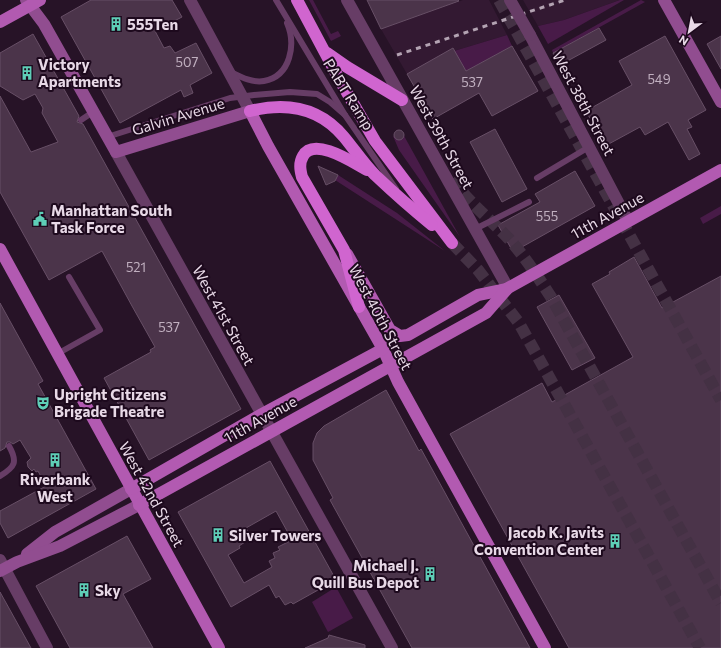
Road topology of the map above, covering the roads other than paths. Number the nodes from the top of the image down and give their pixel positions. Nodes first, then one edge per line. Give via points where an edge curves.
1 (190, 0) edge
2 (297, 0) edge
3 (347, 0) edge
4 (510, 0) edge
5 (664, 0) edge
6 (276, 1) edge
7 (32, 2) edge
8 (0, 22) edge
9 (294, 34) junction
10 (322, 48) junction
11 (229, 70) junction
12 (242, 96) junction
13 (402, 100) junction
14 (721, 102) edge
15 (250, 111) junction
16 (93, 112) junction
17 (345, 115) junction
18 (81, 120) dead end
19 (107, 137) junction
20 (589, 148) junction
21 (116, 152) junction
22 (721, 170) edge
23 (374, 174) junction
24 (537, 178) dead end
25 (404, 200) junction
26 (528, 202) dead end
27 (628, 221) junction
28 (475, 229) junction
29 (0, 250) edge
30 (344, 250) junction
31 (69, 277) dead end
32 (508, 288) junction
33 (359, 307) junction
34 (396, 335) junction
35 (383, 349) junction
36 (57, 354) junction
37 (390, 366) junction
38 (262, 414) junction
39 (272, 431) junction
40 (10, 446) dead end
41 (0, 476) edge
42 (131, 489) junction
43 (139, 505) junction
44 (16, 562) junction
45 (1, 567) edge
46 (47, 648) edge
47 (219, 648) edge
48 (392, 648) edge
49 (545, 648) edge

1 - 11 street, West 40th Street
2 - 10 highway
3 - 13 street, West 39th Street
4 - 20 street, West 38th Street, bridge
5 - 14 main road
6 - 9 lane, PABT Ramp
7 - 8 main road
7 - 16 main road, West 41st Street
9 - 11 lane via 287,64 273,77 263,81 250,80
9 - 17 lane, PABT Ramp
10 - 13 highway via 338,62
10 - 25 highway via 385,156 452,243
11 - 12 street, West 40th Street
12 - 15 street, West 40th Street
12 - 17 lane via 290,92 317,94
12 - 19 lane
13 - 28 street, West 39th Street
15 - 21 main road, Galvin Avenue
15 - 23 highway via 290,106 318,115 343,135
15 - 33 main road, West 40th Street via 271,153
16 - 18 lane
16 - 19 main road, West 41st Street
17 - 25 lane, PABT Ramp
19 - 21 main road, West 41st Street
20 - 24 lane
20 - 27 street, West 38th Street
21 - 38 street, West 41st Street
22 - 27 main road, 11th Avenue
23 - 25 highway
23 - 30 highway via 324,149 308,150 302,158 302,177
26 - 28 lane
27 - 32 main road, 11th Avenue
28 - 32 street, West 39th Street
29 - 36 main road, West 42nd Street
30 - 33 highway
30 - 34 main road, West 40th Street via 390,330
31 - 36 lane via 100,330
32 - 34 main road, 11th Avenue via 478,296 408,335
32 - 37 main road, 11th Avenue via 486,312
33 - 35 main road, West 40th Street
34 - 35 lane
35 - 37 main road, West 40th Street
35 - 38 main road, 11th Avenue
36 - 42 main road, West 42nd Street
37 - 39 main road, 11th Avenue
37 - 49 main road, West 40th Street
38 - 39 street, West 41st Street
38 - 42 main road, 11th Avenue
39 - 43 main road, 11th Avenue
39 - 48 street, West 41st Street
40 - 41 lane via 14,464
42 - 43 main road, West 42nd Street
42 - 44 main road, 11th Avenue via 54,532
43 - 44 main road, 11th Avenue via 60,546
43 - 47 main road, West 42nd Street
44 - 45 main road, 11th Avenue
45 - 46 street

